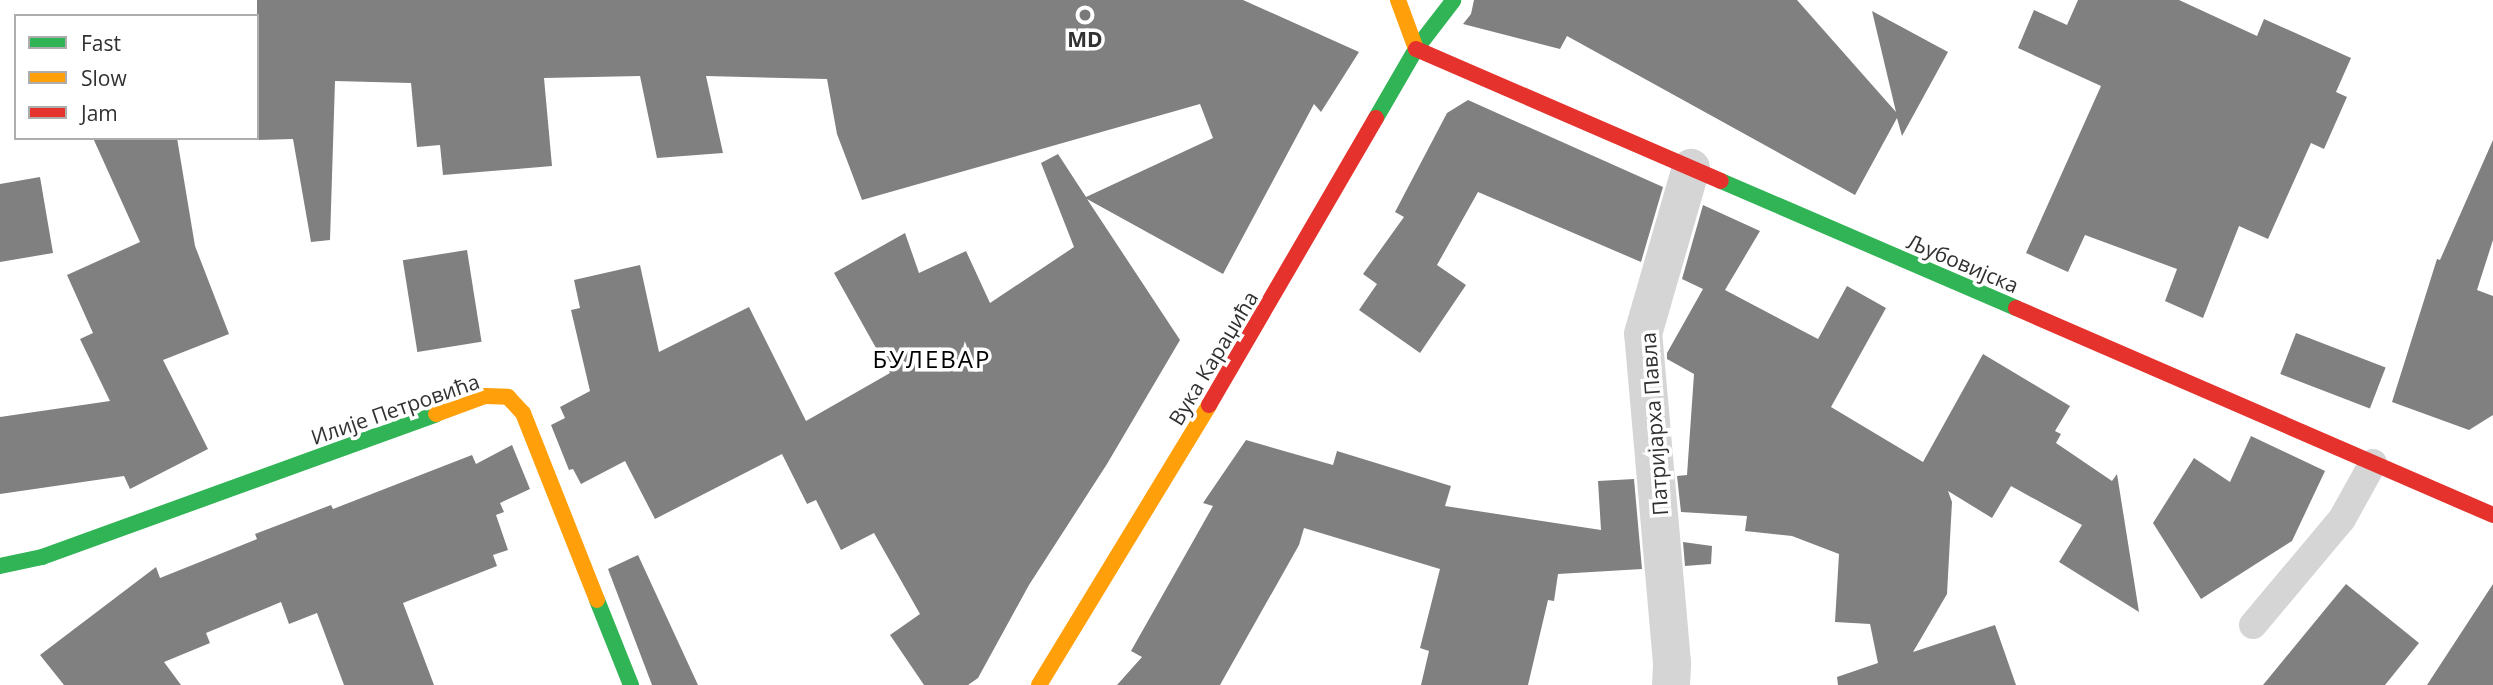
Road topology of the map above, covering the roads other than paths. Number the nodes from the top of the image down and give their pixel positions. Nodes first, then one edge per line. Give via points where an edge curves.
1 (1398, 0) edge
2 (1455, 1) edge
3 (1433, 3) dead end
4 (1416, 49) junction
5 (1691, 168) junction
6 (2373, 463) junction
7 (2493, 515) edge
8 (0, 566) edge
9 (2253, 625) dead end
10 (631, 685) edge
11 (1039, 685) edge
12 (1671, 685) edge

1 - 4 street
2 - 3 street
2 - 4 street, Вука Караџића
4 - 5 street, Љубовијска
4 - 11 street, Вука Караџића via 1265,313
5 - 6 street, Љубовијска
5 - 12 street, Патријарха Павла via 1643,334
6 - 7 street, Љубовијска
6 - 9 lane via 2342,519
8 - 10 street, Илије Петровића via 42,557 485,396 508,397 523,413

